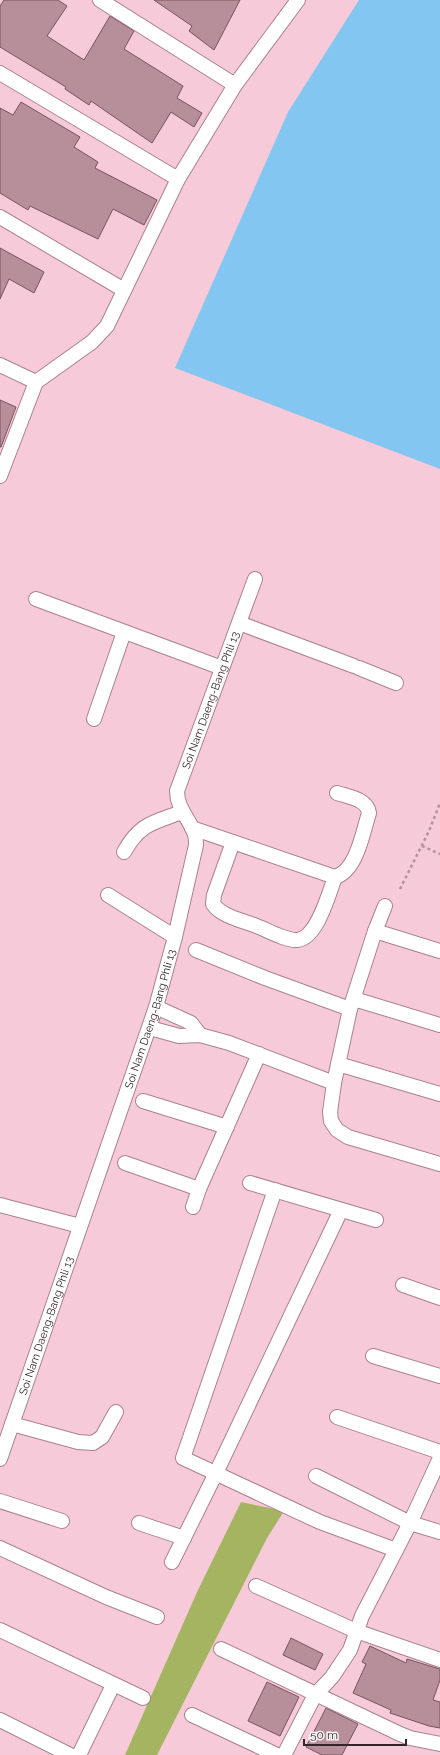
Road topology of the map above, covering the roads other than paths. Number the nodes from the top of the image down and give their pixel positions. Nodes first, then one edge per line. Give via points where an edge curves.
1 (100, 0) edge
2 (298, 0) edge
3 (0, 73) edge
4 (235, 85) junction
5 (178, 179) junction
6 (0, 217) edge
7 (124, 290) junction
8 (0, 365) edge
9 (36, 382) junction
10 (0, 476) edge
11 (255, 579) dead end
12 (36, 599) dead end
13 (239, 623) junction
14 (124, 632) junction
15 (222, 668) junction
16 (396, 683) dead end
17 (94, 719) dead end
18 (337, 793) dead end
19 (182, 812) junction
20 (192, 828) junction
21 (233, 842) junction
22 (124, 852) dead end
23 (335, 877) junction
24 (108, 895) dead end
25 (385, 906) dead end
26 (375, 932) junction
27 (176, 937) junction
28 (196, 950) dead end
29 (440, 951) edge
30 (352, 1004) junction
31 (156, 1007) junction
32 (440, 1025) edge
33 (150, 1028) junction
34 (200, 1035) junction
35 (259, 1054) junction
36 (338, 1064) junction
37 (334, 1084) junction
38 (440, 1094) edge
39 (143, 1101) dead end
40 (227, 1127) junction
41 (125, 1163) dead end
42 (440, 1164) edge
43 (250, 1183) dead end
44 (199, 1189) junction
45 (275, 1190) junction
46 (0, 1205) edge
47 (193, 1207) dead end
48 (341, 1210) junction
49 (376, 1220) dead end
50 (80, 1226) junction
51 (403, 1285) dead end
52 (440, 1298) edge
53 (373, 1356) dead end
54 (440, 1376) edge
55 (116, 1412) dead end
56 (337, 1417) dead end
57 (12, 1424) junction
58 (440, 1452) edge
59 (440, 1458) edge
60 (0, 1459) edge
61 (216, 1474) junction
62 (316, 1476) dead end
63 (0, 1501) edge
64 (62, 1521) dead end
65 (139, 1523) dead end
66 (410, 1523) junction
67 (440, 1532) edge
68 (184, 1538) junction
69 (0, 1548) edge
70 (396, 1550) junction
71 (172, 1562) dead end
72 (256, 1586) dead end
73 (157, 1617) dead end
74 (0, 1630) edge
75 (356, 1631) junction
76 (221, 1649) dead end
77 (440, 1660) edge
78 (113, 1685) junction
79 (316, 1696) junction
80 (142, 1698) dead end
81 (192, 1715) dead end
82 (0, 1720) edge
83 (440, 1744) edge
84 (70, 1755) edge
85 (79, 1755) edge
86 (277, 1755) edge
87 (284, 1755) edge

1 - 4 street
2 - 4 street
3 - 5 street
4 - 5 street
5 - 7 street
6 - 7 street
7 - 9 street via 107,326 92,342
8 - 9 street
9 - 10 street
11 - 13 street, Soi Nam Daeng-Bang Phli 13
12 - 14 street
13 - 15 street, Soi Nam Daeng-Bang Phli 13
13 - 16 street
14 - 15 street
14 - 17 street
15 - 19 street, Soi Nam Daeng-Bang Phli 13 via 177,791
18 - 23 street via 365,803 369,813 354,861 346,871
19 - 20 street, Soi Nam Daeng-Bang Phli 13
19 - 22 street via 139,830
20 - 21 street
20 - 27 street, Soi Nam Daeng-Bang Phli 13 via 196,845
21 - 23 street
21 - 23 street via 213,904 222,912 285,938 304,939 315,928
24 - 27 street
25 - 26 street
26 - 29 street
26 - 30 street
27 - 31 street, Soi Nam Daeng-Bang Phli 13
28 - 30 street via 265,978
30 - 32 street
30 - 36 street
31 - 33 street, Soi Nam Daeng-Bang Phli 13
31 - 34 street via 191,1023
33 - 34 street via 179,1036
33 - 50 street, Soi Nam Daeng-Bang Phli 13
34 - 35 street
35 - 37 street
35 - 40 street
36 - 37 street
36 - 38 street
37 - 42 street via 330,1112 331,1121 337,1130 348,1137
39 - 40 street
40 - 44 street
41 - 44 street
43 - 45 street
44 - 47 street
45 - 48 street
45 - 61 street via 183,1458
46 - 50 street
48 - 49 street
48 - 61 street
50 - 57 street, Soi Nam Daeng-Bang Phli 13
51 - 52 street
53 - 54 street
55 - 57 street via 102,1437 93,1444
56 - 58 street
57 - 60 street, Soi Nam Daeng-Bang Phli 13
59 - 66 street
61 - 68 street
61 - 70 street via 320,1522
62 - 66 street
63 - 64 street
65 - 68 street
66 - 67 street
66 - 70 street
68 - 71 street
69 - 73 street via 106,1597
70 - 75 street
72 - 75 street
74 - 78 street
75 - 77 street
75 - 79 street via 350,1650
76 - 79 street
78 - 80 street
78 - 85 street
79 - 83 street via 405,1736
79 - 87 street
81 - 86 street
82 - 84 street

